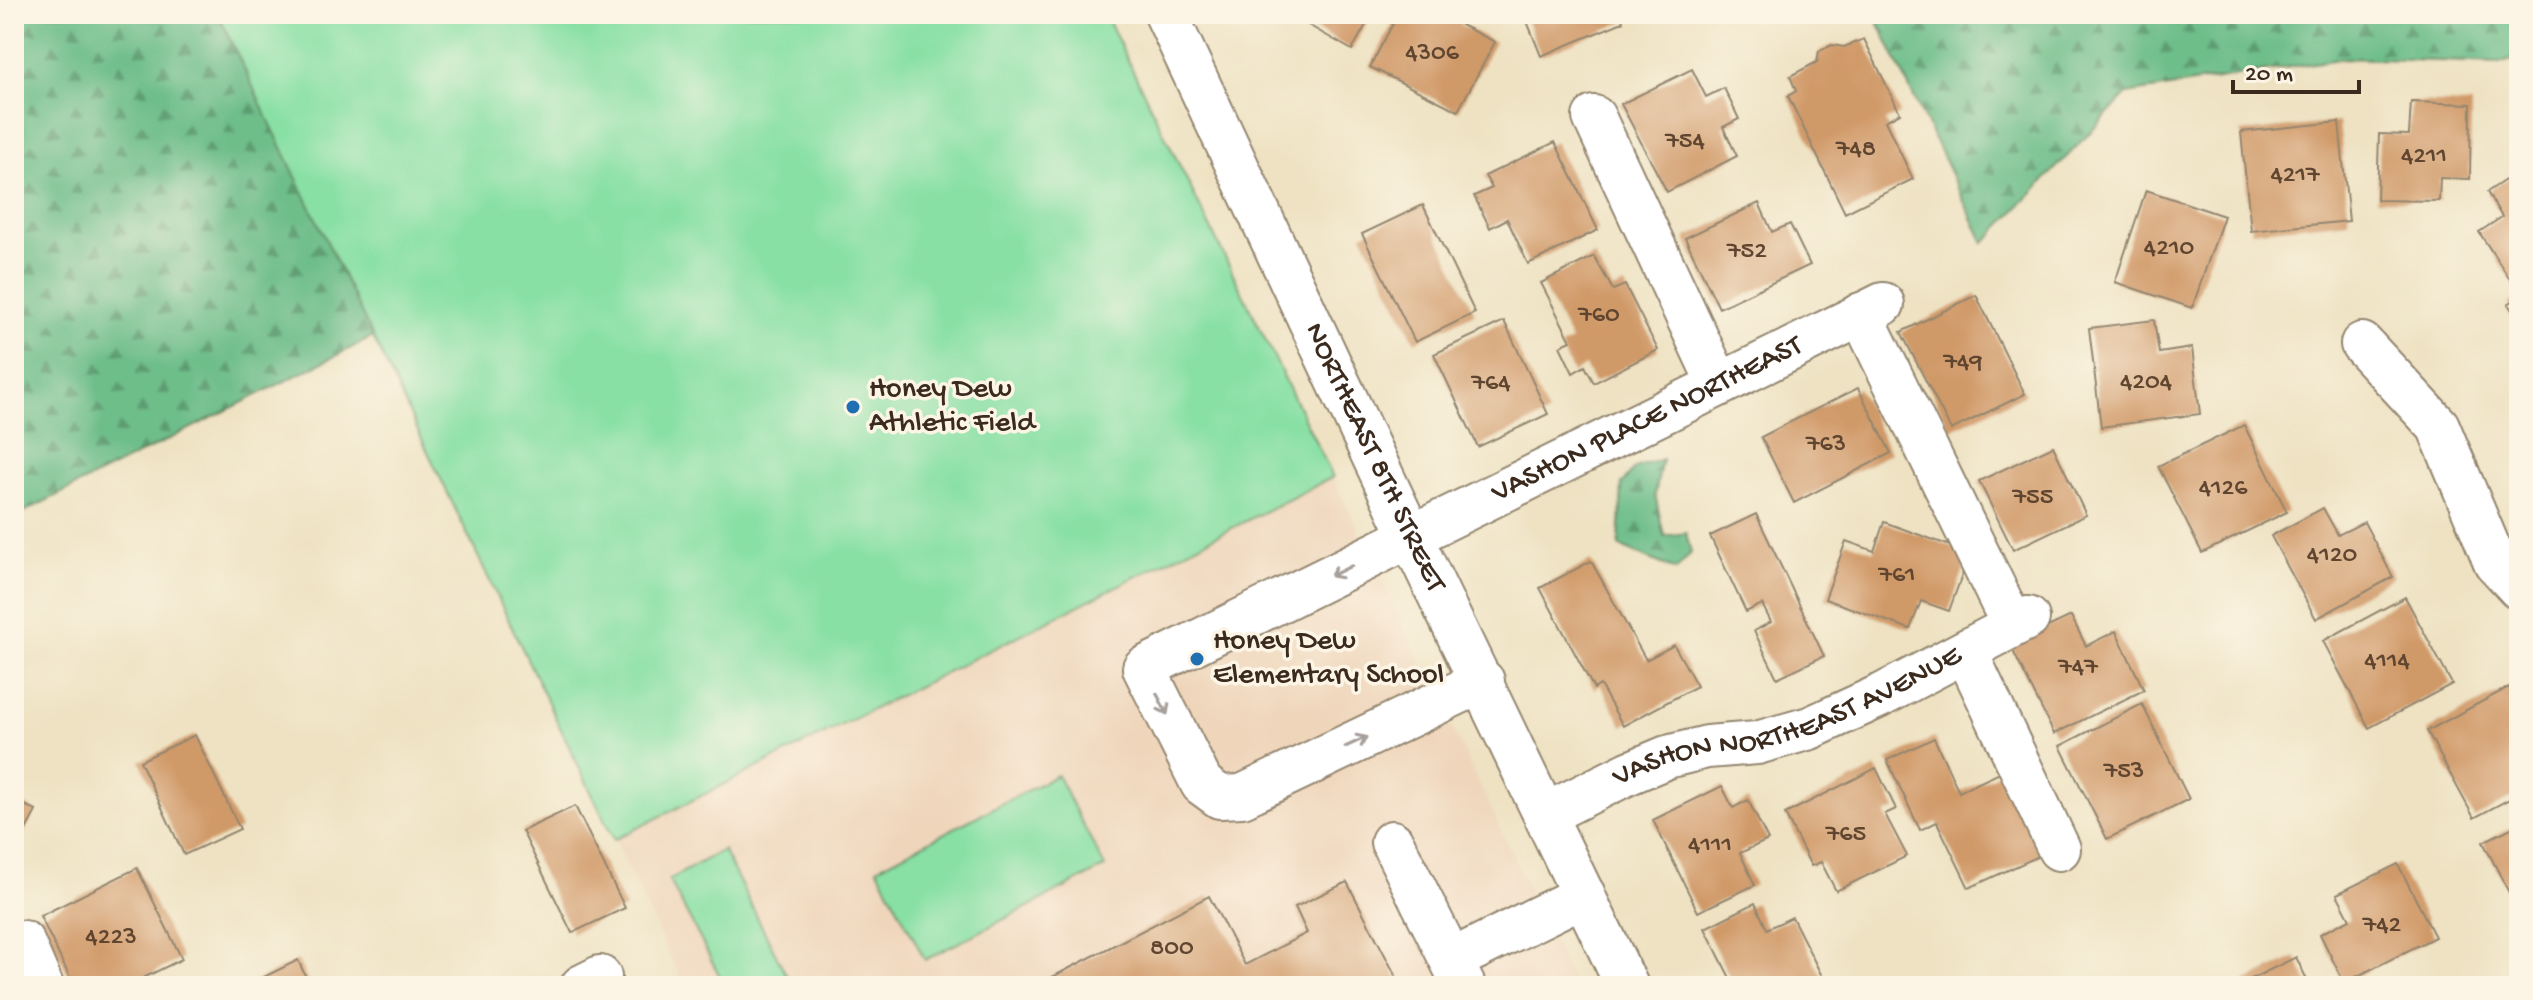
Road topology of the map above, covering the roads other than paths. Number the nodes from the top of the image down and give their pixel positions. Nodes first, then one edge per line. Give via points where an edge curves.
1 (1166, 14) edge
2 (1594, 117) dead end
3 (2362, 344) dead end
4 (1719, 385) junction
5 (1411, 537) junction
6 (2519, 588) edge
7 (2016, 612) joint
8 (1966, 652) junction
9 (1483, 681) junction
10 (1546, 814) junction
11 (1392, 842) dead end
12 (2059, 849) dead end
13 (1584, 895) junction
14 (23, 942) dead end
15 (1458, 973) edge
16 (42, 986) edge
17 (1627, 986) edge

1 - 5 street, NORTHEAST 8TH STREET
2 - 4 street
3 - 6 street via 2438,426 2495,562
4 - 5 street, VASHON PLACE NORTHEAST
4 - 7 street, VASHON PLACE NORTHEAST via 1872,309
5 - 9 street, NORTHEAST 8TH STREET
5 -> 9 street, VASHON PLACE NORTHEAST via 1144,668 1202,784 1220,797 1242,796
7 - 8 street, VASHON NORTHEAST AVENUE
8 - 10 street, VASHON NORTHEAST AVENUE via 1810,728 1757,743 1667,757
8 - 12 street
9 - 10 street, NORTHEAST 8TH STREET
10 - 13 street, NORTHEAST 8TH STREET
11 - 15 street
13 - 15 street
13 - 17 street, NORTHEAST 8TH STREET
14 - 16 street

